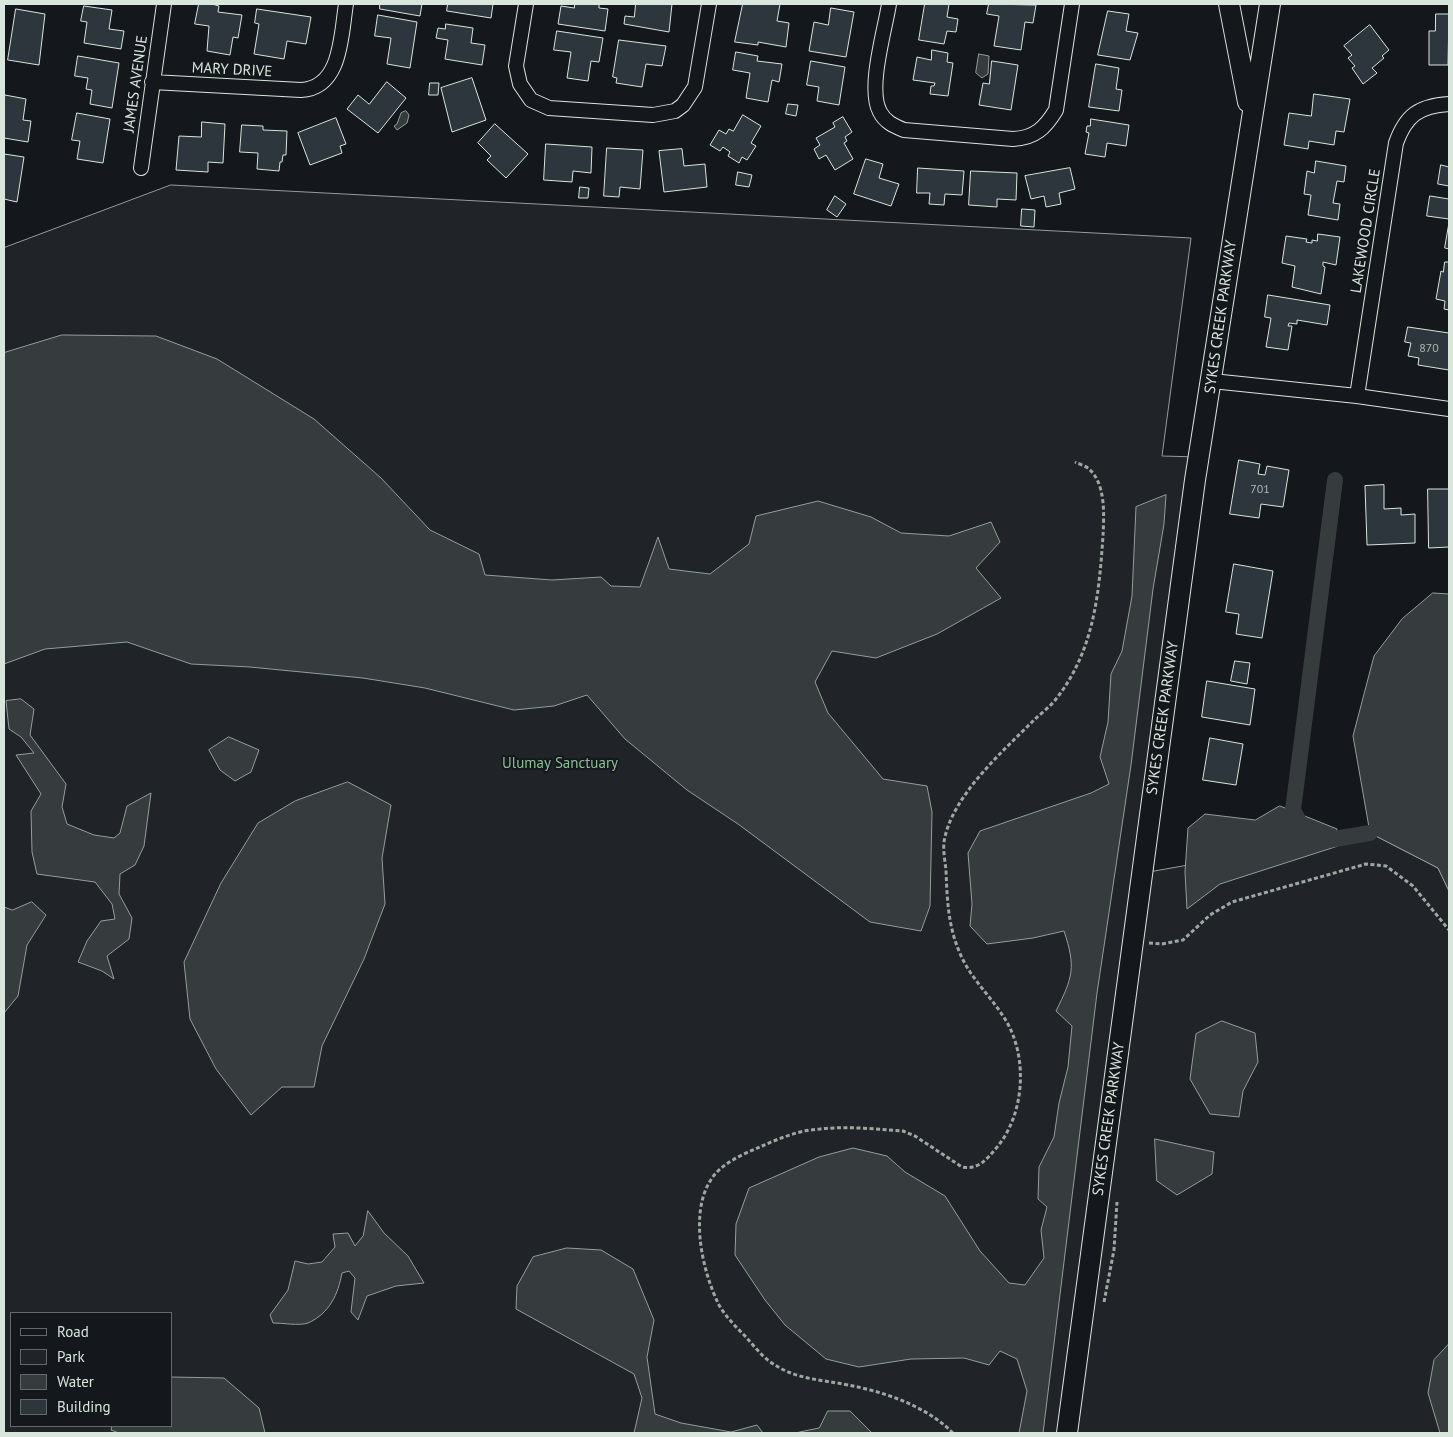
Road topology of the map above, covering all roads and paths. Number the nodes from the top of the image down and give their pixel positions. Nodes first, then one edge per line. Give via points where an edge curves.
1 (164, 4) edge
2 (346, 4) edge
3 (526, 4) edge
4 (708, 4) edge
5 (889, 4) edge
6 (1072, 4) edge
7 (1229, 4) edge
8 (1270, 4) edge
9 (152, 82) junction
10 (1449, 104) edge
11 (1251, 116) junction
12 (141, 168) dead end
13 (1212, 381) junction
14 (1357, 396) junction
15 (1449, 409) edge
16 (1075, 462) dead end
17 (1449, 930) edge
18 (1148, 943) dead end
19 (953, 1433) edge
20 (1067, 1433) edge

1 - 9 street, JAMES AVENUE
2 - 9 street, MARY DRIVE via 334,66 323,83 310,90
3 - 4 street via 516,66 525,93 539,104 549,108 666,114 683,105 695,87
5 - 6 street via 875,88 879,111 890,124 904,130 1013,139 1038,133 1056,110
7 - 11 street
8 - 11 street, SYKES CREEK PARKWAY
9 - 12 street, JAMES AVENUE
10 - 14 street, LAKEWOOD CIRCLE via 1424,108 1403,124 1396,143
11 - 13 street, SYKES CREEK PARKWAY
13 - 14 street
13 - 20 street, SYKES CREEK PARKWAY via 1194,490
14 - 15 street
16 - 19 path via 1090,470 1101,487 1103,531 1100,572 1087,646 1056,699 966,794 950,816 944,844 948,916 959,952 1014,1036 1020,1069 1020,1094 1008,1132 980,1166 971,1169 962,1167 903,1131 819,1129 781,1137 746,1153 720,1170 704,1196 700,1215 700,1243 709,1283 733,1324 769,1361 816,1382 848,1385 892,1397 927,1412
17 - 18 path via 1413,886 1386,866 1366,864 1232,902 1210,915 1183,940

